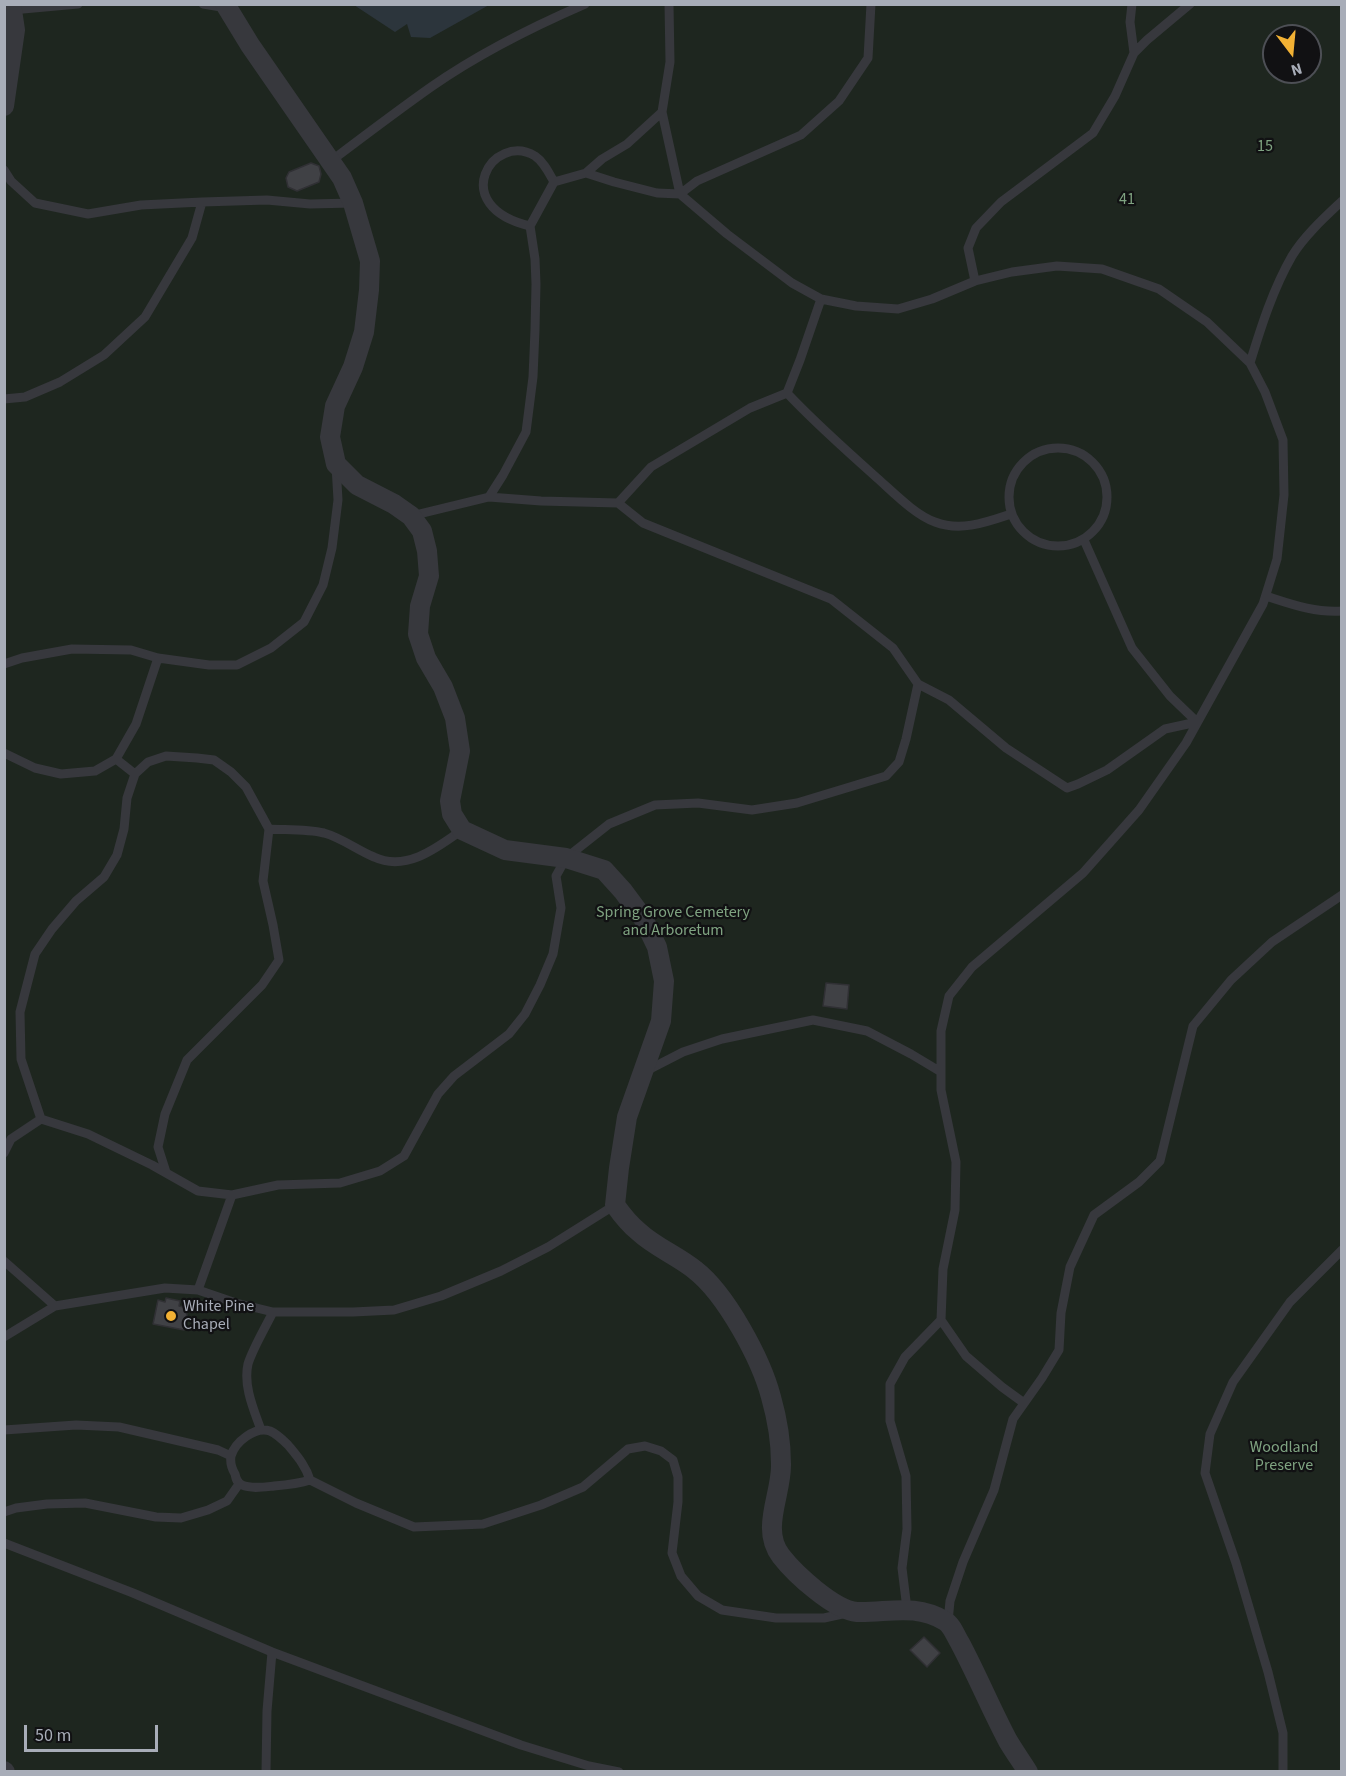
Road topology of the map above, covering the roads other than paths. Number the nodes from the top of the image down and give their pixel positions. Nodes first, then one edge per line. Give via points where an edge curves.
1 (78, 4) edge
2 (203, 4) edge
3 (585, 4) edge
4 (669, 4) edge
5 (871, 4) edge
6 (1132, 4) edge
7 (1190, 4) edge
8 (226, 6) edge
9 (9, 8) edge
10 (1134, 53) junction
11 (4, 106) edge
12 (662, 112) junction
13 (331, 161) junction
14 (4, 170) edge
15 (586, 172) junction
16 (554, 182) junction
17 (680, 194) junction
18 (1341, 201) edge
19 (202, 202) junction
20 (353, 203) junction
21 (530, 226) junction
22 (975, 281) junction
23 (821, 299) junction
24 (1250, 363) junction
25 (787, 393) junction
26 (4, 399) edge
27 (336, 464) junction
28 (489, 497) junction
29 (618, 503) junction
30 (1011, 514) junction
31 (411, 516) junction
32 (1084, 540) junction
33 (1266, 596) junction
34 (1341, 611) edge
35 (158, 658) junction
36 (4, 664) edge
37 (918, 684) junction
38 (1197, 722) junction
39 (4, 753) edge
40 (116, 759) junction
41 (135, 774) junction
42 (269, 829) junction
43 (462, 830) junction
44 (566, 858) junction
45 (1341, 895) edge
46 (644, 1072) junction
47 (941, 1072) junction
48 (41, 1119) junction
49 (4, 1153) edge
50 (166, 1172) junction
51 (232, 1195) junction
52 (615, 1205) junction
53 (1341, 1250) edge
54 (4, 1261) edge
55 (198, 1290) junction
56 (55, 1306) junction
57 (273, 1312) junction
58 (941, 1320) junction
59 (4, 1337) edge
60 (1024, 1403) junction
61 (4, 1430) edge
62 (261, 1430) junction
63 (231, 1456) junction
64 (310, 1480) junction
65 (239, 1484) junction
66 (4, 1512) edge
67 (4, 1543) edge
68 (907, 1609) junction
69 (854, 1612) junction
70 (948, 1622) junction
71 (272, 1652) junction
72 (266, 1772) edge
73 (620, 1772) edge
74 (1028, 1772) edge
75 (1283, 1772) edge

1 - 9 lane
2 - 8 lane
3 - 13 lane via 545,21 432,86
4 - 12 lane via 670,62
5 - 17 lane via 868,58 839,101 801,135 697,181
6 - 10 lane
7 - 10 lane
8 - 13 street
9 - 11 street via 15,30
10 - 22 lane via 1093,133 1001,202 976,228 968,248
12 - 15 lane via 627,144
12 - 17 lane
13 - 20 street
14 - 19 lane via 35,203 88,214 141,205
15 - 16 lane
15 - 17 lane via 657,193
16 - 21 lane
16 - 21 lane via 535,156 519,151 506,153 486,170 485,197 492,207 504,217
17 - 23 lane via 792,283
18 - 24 lane via 1293,255 1273,297
19 - 20 lane
19 - 26 lane via 192,238 145,317 104,356 60,382 25,397
20 - 27 street via 370,261 369,290 364,333 335,406 330,437
21 - 28 lane via 536,284 534,377 526,432
22 - 23 lane via 898,309
22 - 24 lane via 1057,266 1102,269 1159,289 1207,322
23 - 25 lane
24 - 33 lane via 1282,440 1284,495 1277,559
25 - 29 lane via 750,408 651,468
25 - 30 lane via 907,505 934,522 969,526
27 - 31 street via 357,485
27 - 35 lane via 338,500 332,548 323,585 304,622 271,648 237,664 209,665
28 - 29 lane
28 - 31 lane
29 - 37 lane via 643,523 831,598 893,648
30 - 32 lane via 1025,535 1038,543 1069,546
30 - 32 lane via 1008,492 1021,464 1050,448 1067,448 1083,454 1105,480 1105,514 1097,529
31 - 43 street via 422,531 429,576 420,606 418,634 455,718 460,752 450,801 452,814
32 - 38 lane via 1132,648 1170,696
33 - 34 lane via 1293,605
33 - 38 lane
35 - 36 lane via 132,650 72,649
35 - 40 lane via 136,724
37 - 38 lane via 949,700 1006,748 1067,788 1107,770 1165,729
37 - 44 lane via 903,751 886,776 797,803 752,810 698,803 656,805 609,824
38 - 47 lane via 1139,810 1083,873 972,967 949,996 941,1031
39 - 40 lane via 35,768 61,774 95,771
40 - 41 lane
41 - 42 lane via 148,762 166,756 214,760 246,787
41 - 48 lane via 117,855 104,877 76,901 34,954 20,1012 21,1059
42 - 43 lane via 323,832 376,859 395,862 418,858
42 - 50 lane via 263,880 279,960 262,985 187,1060 165,1114 158,1147
43 - 44 street via 506,850
44 - 46 street via 603,870 643,918 657,947 664,981 661,1021
44 - 51 lane via 556,876 561,908 554,954 525,1014 509,1034 454,1076 438,1094 404,1156 380,1171 340,1183 278,1185
45 - 60 lane via 1272,942 1231,980 1193,1026 1160,1161 1094,1215 1070,1267 1059,1350
46 - 47 lane via 683,1052 722,1039 813,1020 867,1031
46 - 52 street via 627,1117
47 - 58 lane via 956,1162 955,1210 943,1269
48 - 49 lane via 11,1139
48 - 50 lane via 88,1134
50 - 51 lane via 198,1191
51 - 55 lane
52 - 57 lane via 548,1247 441,1296 394,1310
52 - 69 street via 640,1233 714,1287 737,1322 757,1357 771,1396 779,1440 782,1465 772,1534 779,1554 816,1590
53 - 75 lane via 1290,1302 1233,1382 1210,1434 1205,1473 1268,1672 1283,1733
54 - 56 lane
55 - 56 lane via 165,1288
55 - 57 lane
56 - 59 lane
57 - 62 lane via 248,1364 251,1403
58 - 60 lane via 966,1356
58 - 68 lane via 905,1357 890,1384 890,1421 906,1476 907,1529 902,1568
60 - 70 lane via 1013,1419 994,1490 963,1562 950,1601
61 - 63 lane via 76,1425 119,1427
62 - 63 lane via 249,1434
62 - 64 lane via 282,1438 308,1471
63 - 65 lane
64 - 65 lane via 257,1487
64 - 69 lane via 414,1527 483,1524 583,1487 628,1449 645,1446 673,1460 678,1502 672,1552 681,1576 698,1596 722,1610 776,1618 824,1618
65 - 66 lane via 227,1501 181,1518 85,1503 47,1504
67 - 71 lane
68 - 69 street
68 - 70 street
70 - 74 street via 1008,1742
71 - 72 lane
71 - 73 lane via 521,1745

